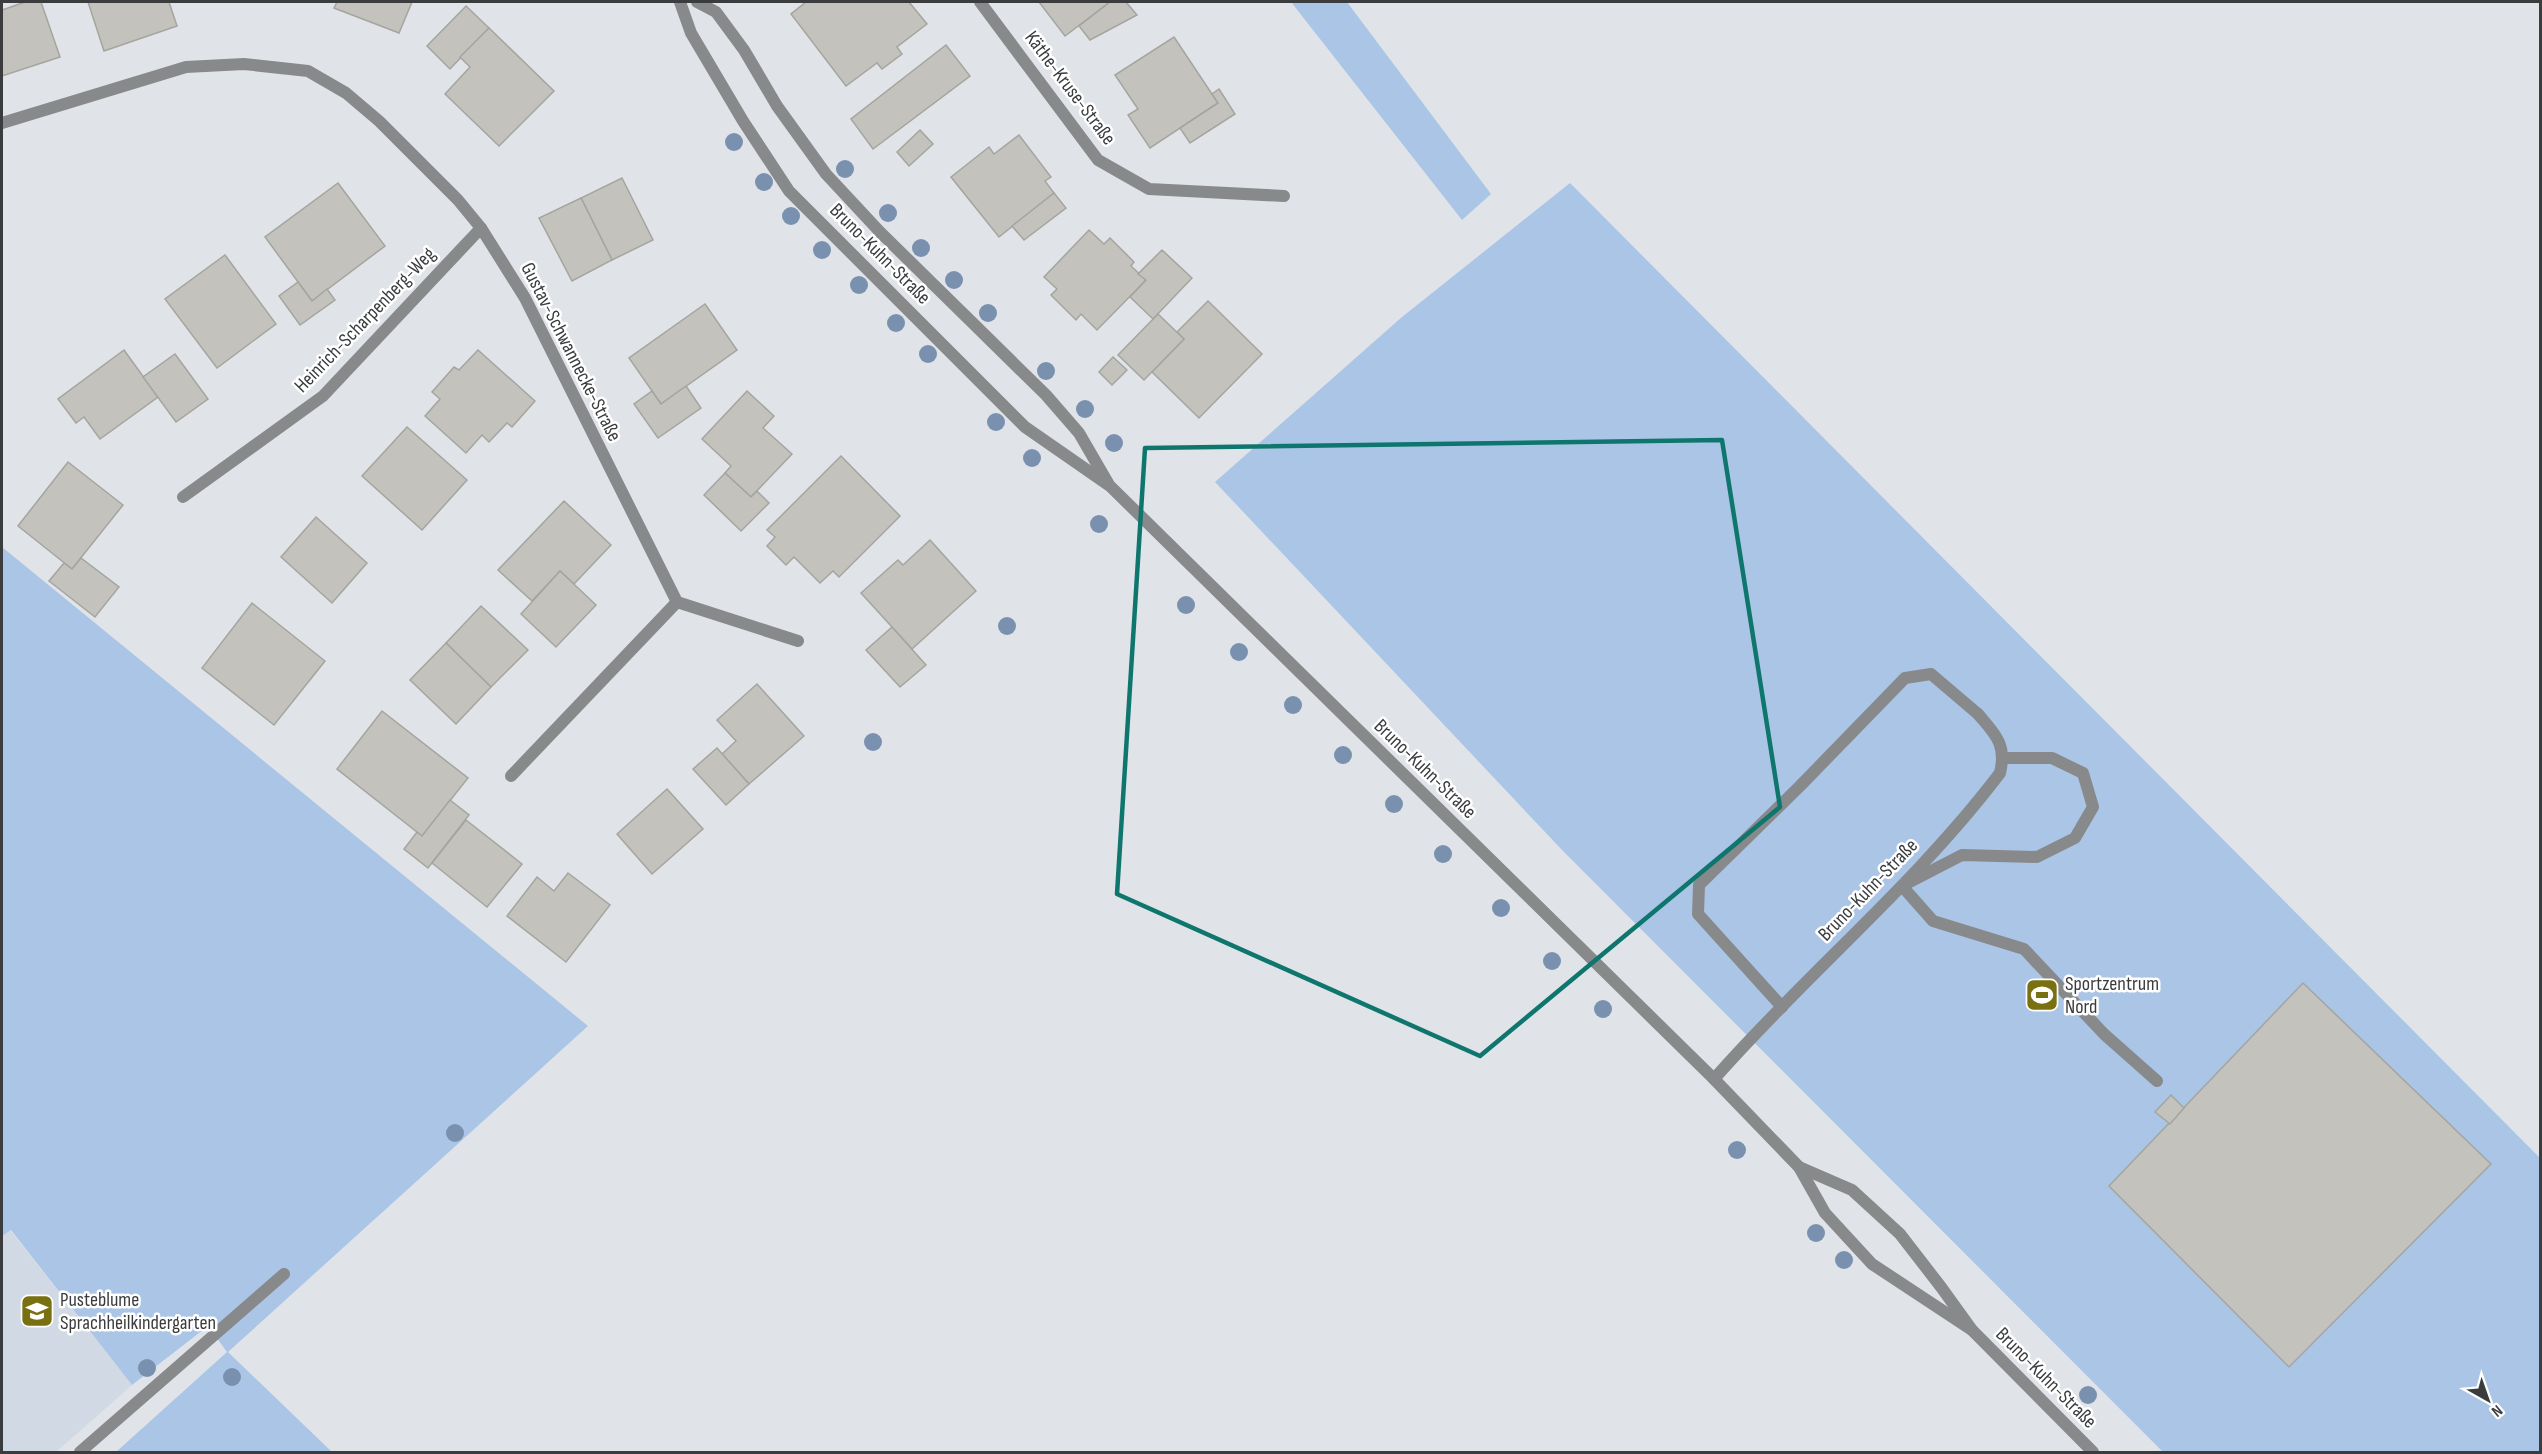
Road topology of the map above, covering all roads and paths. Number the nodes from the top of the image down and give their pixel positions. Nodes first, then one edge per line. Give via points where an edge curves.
1 (680, 2) edge
2 (698, 2) edge
3 (980, 2) edge
4 (2, 123) edge
5 (1284, 196) dead end
6 (481, 228) junction
7 (1110, 486) junction
8 (183, 497) dead end
9 (677, 602) junction
10 (798, 641) dead end
11 (2004, 758) junction
12 (511, 776) dead end
13 (1902, 886) junction
14 (1782, 1007) junction
15 (1714, 1079) junction
16 (2157, 1081) dead end
17 (1799, 1167) junction
18 (284, 1274) dead end
19 (1972, 1330) junction
20 (80, 1452) edge
21 (2093, 1452) edge

1 - 7 street, Bruno-Kuhn-Straße via 691,33 789,191 1025,427
2 - 7 street, Bruno-Kuhn-Straße via 716,12 826,174 1046,395 1079,433
3 - 5 street, Käthe-Kruse-Straße via 1098,159 1149,189
4 - 6 street, Gustav-Schwannecke-Straße via 186,67 244,64 308,71 345,93 379,121
6 - 8 street, Heinrich-Scharpenberg-Weg via 323,396
6 - 9 street, Gustav-Schwannecke-Straße via 525,298
7 - 15 street, Bruno-Kuhn-Straße
9 - 10 street
9 - 12 street
11 - 13 street, Bruno-Kuhn-Straße via 2000,773 1985,792
11 - 13 street via 2052,758 2083,773 2093,807 2075,838 2037,857 1962,855
11 - 14 street via 1997,736 1978,714 1931,674 1905,678 1699,885 1698,914
13 - 14 street, Bruno-Kuhn-Straße
13 - 16 street via 1933,921 2024,949 2104,1034
14 - 15 street, Bruno-Kuhn-Straße
15 - 17 street, Bruno-Kuhn-Straße
17 - 19 street, Bruno-Kuhn-Straße via 1825,1213 1872,1264
17 - 19 street, Bruno-Kuhn-Straße via 1852,1190 1900,1234
18 - 20 street
19 - 21 street, Bruno-Kuhn-Straße

